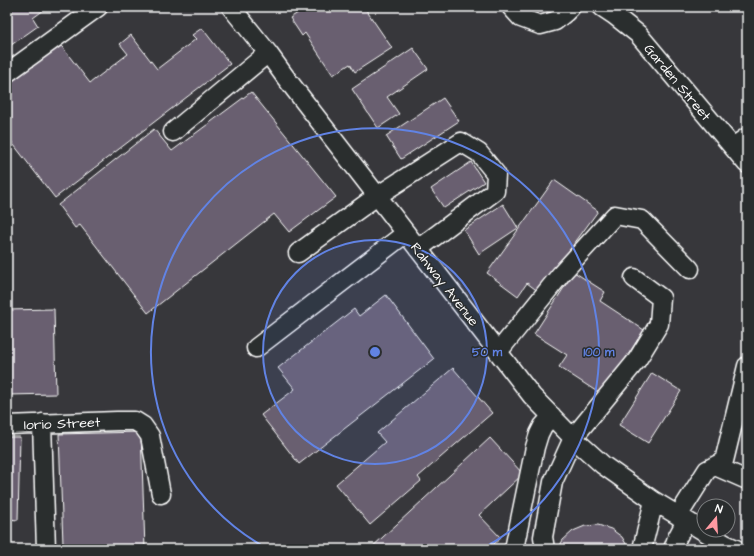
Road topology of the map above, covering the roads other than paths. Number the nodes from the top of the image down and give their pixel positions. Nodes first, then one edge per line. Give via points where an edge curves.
1 (98, 7) edge
2 (231, 7) edge
3 (511, 7) edge
4 (571, 7) edge
5 (602, 7) edge
6 (268, 53) junction
7 (7, 73) edge
8 (173, 132) dead end
9 (740, 142) edge
10 (747, 164) edge
11 (377, 196) junction
12 (406, 233) junction
13 (418, 249) junction
14 (298, 253) dead end
15 (690, 269) dead end
16 (634, 278) dead end
17 (256, 348) dead end
18 (498, 352) junction
19 (747, 366) edge
20 (745, 384) edge
21 (552, 416) junction
22 (42, 423) junction
23 (7, 425) edge
24 (740, 430) edge
25 (573, 438) junction
26 (715, 466) junction
27 (747, 480) edge
28 (161, 494) dead end
29 (654, 501) junction
30 (682, 518) junction
31 (46, 549) edge
32 (514, 549) edge
33 (545, 549) edge
34 (642, 549) edge
35 (673, 549) edge
36 (736, 549) edge

1 - 7 street
2 - 6 street, Rahway Avenue
3 - 4 street via 521,18 540,25 555,21
5 - 9 street, Garden Street via 638,34
6 - 8 street
6 - 11 street, Rahway Avenue
9 - 10 street, Garden Street
11 - 12 street, Rahway Avenue
11 - 13 street via 461,142 479,153 496,174 495,191
11 - 14 street
12 - 13 street, Rahway Avenue
12 - 17 street
13 - 18 street, Rahway Avenue
15 - 18 street via 642,220 615,215 561,274
16 - 25 street via 661,298 659,324 637,360
18 - 21 street, Rahway Avenue via 532,396
19 - 20 street
20 - 24 street
21 - 25 street, Rahway Avenue
21 - 32 street via 543,426 535,447
22 - 23 street, Iorio Street
22 - 28 street, Iorio Street via 135,421 150,436
22 - 31 street
24 - 26 street via 724,461
25 - 29 street, Rahway Avenue via 603,465
25 - 33 street via 553,482 543,537
26 - 27 street
26 - 30 street via 707,470
29 - 30 street, Rahway Avenue
29 - 34 street
30 - 35 street
30 - 36 street, Rahway Avenue

